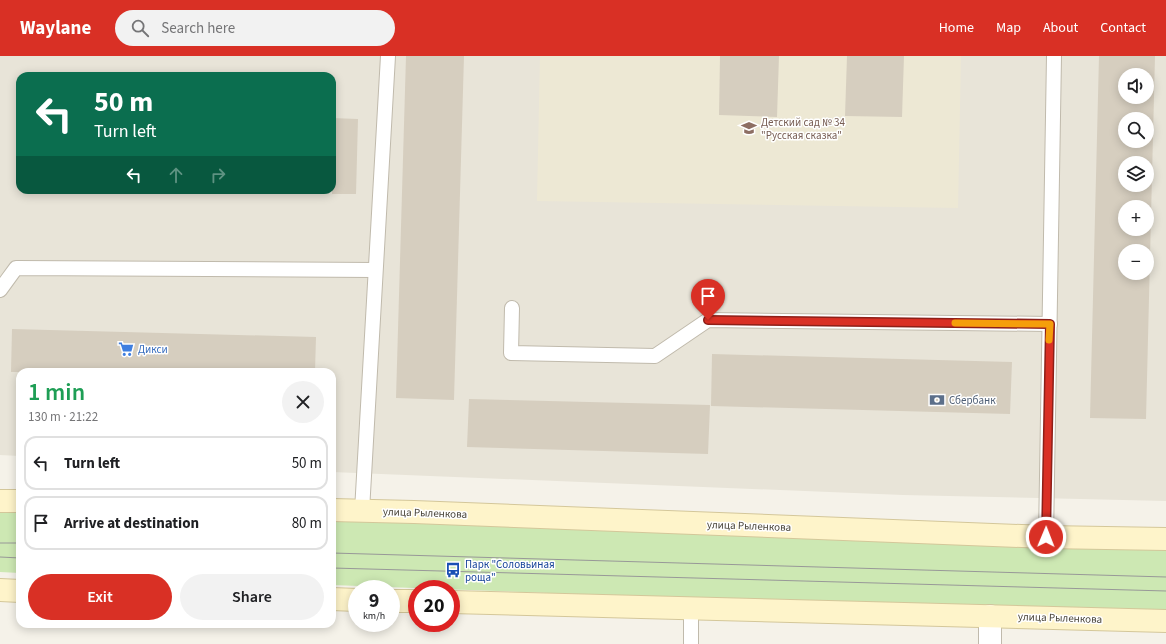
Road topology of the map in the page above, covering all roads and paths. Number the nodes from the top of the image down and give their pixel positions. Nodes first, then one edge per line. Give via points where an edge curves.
1 (388, 56) edge
2 (1054, 56) edge
3 (376, 270) junction
4 (0, 290) edge
5 (512, 308) dead end
6 (1050, 324) junction
7 (0, 501) edge
8 (16, 501) edge
9 (336, 510) edge
10 (362, 511) junction
11 (1046, 537) junction
12 (1166, 539) edge
13 (0, 590) edge
14 (16, 591) edge
15 (336, 599) edge
16 (348, 600) edge
17 (460, 602) edge
18 (691, 608) junction
19 (990, 616) junction
20 (1166, 621) edge
21 (691, 644) edge
22 (990, 644) edge

1 - 3 lane
2 - 6 lane
3 - 4 lane via 16,268
3 - 10 lane
5 - 6 lane via 511,353 655,356 708,320
6 - 11 lane
7 - 8 street
9 - 10 street, улица Рыленкова
10 - 11 street, улица Рыленкова
11 - 12 street, улица Рыленкова
13 - 14 street
15 - 16 street
17 - 18 street, улица Рыленкова
18 - 19 street, улица Рыленкова
18 - 21 lane
19 - 20 street, улица Рыленкова
19 - 22 street

